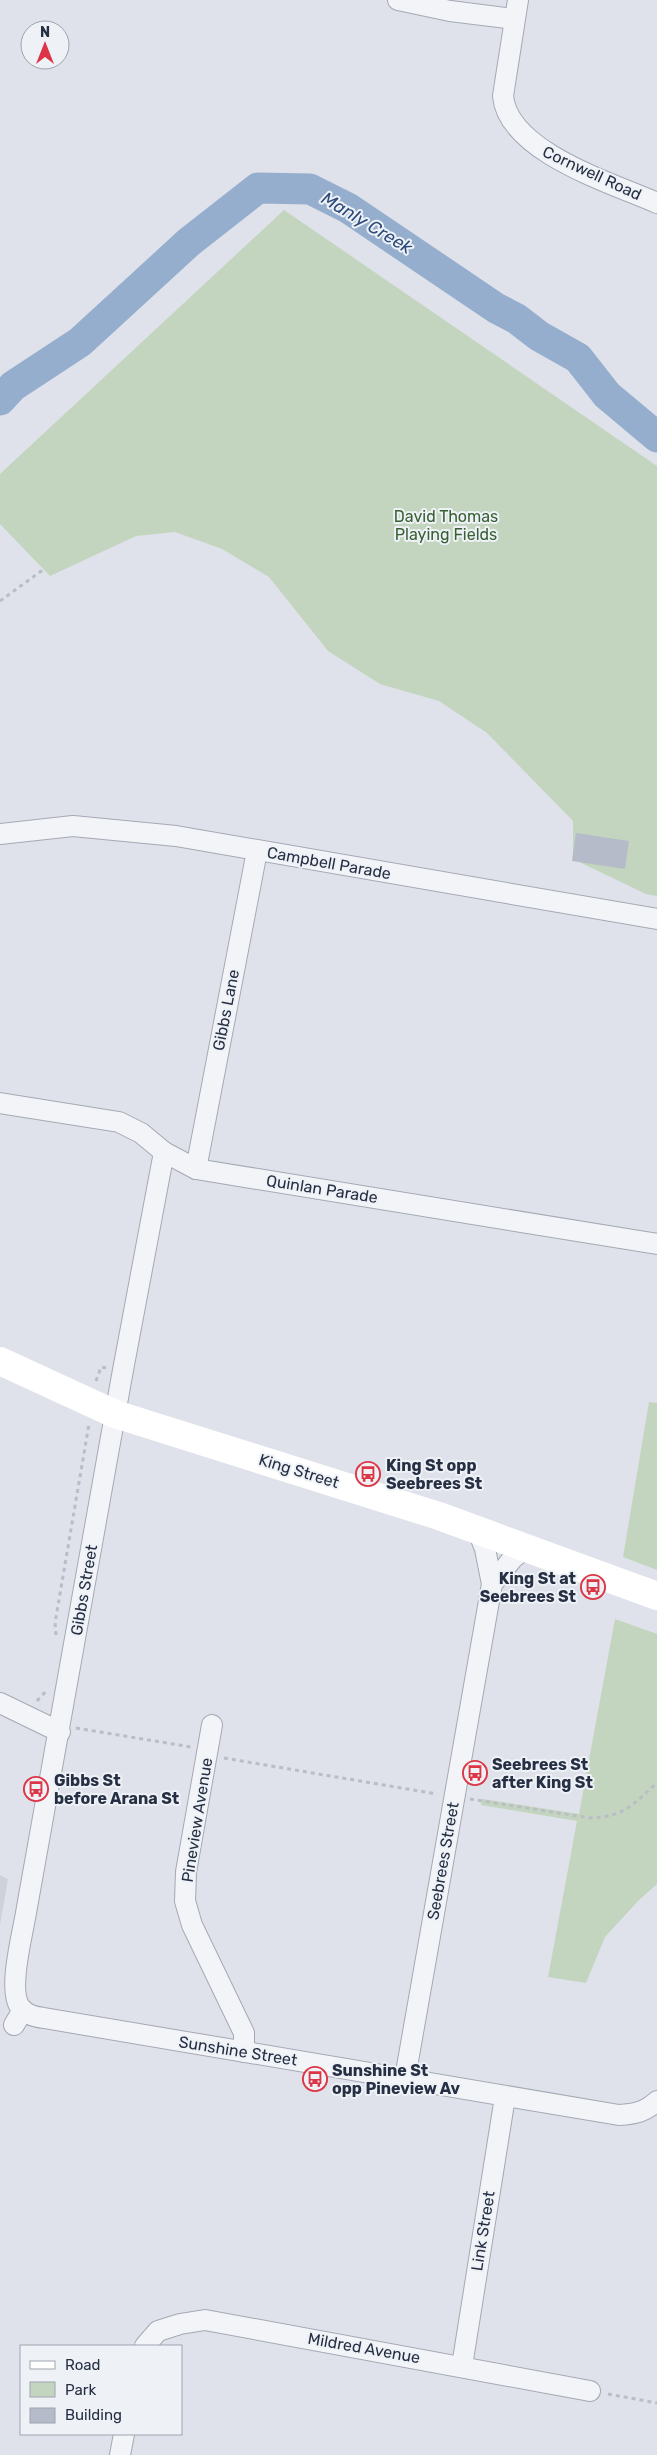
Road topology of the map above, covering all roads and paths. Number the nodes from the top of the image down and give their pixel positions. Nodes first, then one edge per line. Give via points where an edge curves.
1 (398, 0) edge
2 (516, 10) edge
3 (657, 203) edge
4 (44, 570) dead end
5 (0, 601) edge
6 (0, 834) edge
7 (257, 851) junction
8 (657, 919) edge
9 (0, 1103) edge
10 (164, 1152) junction
11 (196, 1169) junction
12 (657, 1244) edge
13 (0, 1361) edge
14 (123, 1370) junction
15 (104, 1410) junction
16 (478, 1531) junction
17 (526, 1548) junction
18 (492, 1584) junction
19 (657, 1596) edge
20 (56, 1638) dead end
21 (48, 1689) dead end
22 (0, 1703) edge
23 (31, 1718) junction
24 (212, 1725) dead end
25 (60, 1729) junction
26 (208, 1750) junction
27 (18, 2017) joint
28 (244, 2052) junction
29 (405, 2078) junction
30 (505, 2096) junction
31 (657, 2101) edge
32 (146, 2345) edge
33 (462, 2366) junction
34 (590, 2391) joint
35 (657, 2403) edge
36 (124, 2435) edge
37 (120, 2455) edge

1 - 2 street via 450,11
2 - 3 street, Cornwell Road via 503,96 504,107 516,128 537,148
4 - 5 path
6 - 7 street, Campbell Parade via 73,826 176,836
7 - 8 street, Campbell Parade
7 - 11 street, Gibbs Lane
9 - 10 street, Quinlan Parade via 119,1122 141,1133
10 - 11 street, Quinlan Parade
10 - 14 street, Gibbs Street
11 - 12 street, Quinlan Parade
13 - 15 street, King Street
14 - 15 street, Gibbs Street
14 - 15 path via 101,1367 99,1370
15 - 16 street, King Street via 355,1488
15 - 20 path via 55,1622
15 - 25 street, Gibbs Street
16 - 17 street, King Street
16 - 18 street, Seebrees Street
17 - 18 street, Seebrees Street via 513,1558
17 - 19 street, King Street
18 - 29 street, Seebrees Street
21 - 23 path via 38,1697
22 - 23 street
23 - 25 street
24 - 26 street, Pineview Avenue
25 - 26 path
25 - 27 street, Gibbs Street via 15,1982
26 - 28 street, Pineview Avenue via 186,1872 185,1901 192,1925 244,2033
27 - 28 street, Sunshine Street via 44,2018
28 - 29 street, Sunshine Street
29 - 30 street, Sunshine Street
30 - 31 street, Sunshine Street via 619,2115 636,2114
30 - 33 street, Link Street
32 - 33 street, Mildred Avenue via 158,2331 205,2320
33 - 34 street, Mildred Avenue
34 - 35 path
36 - 37 street

